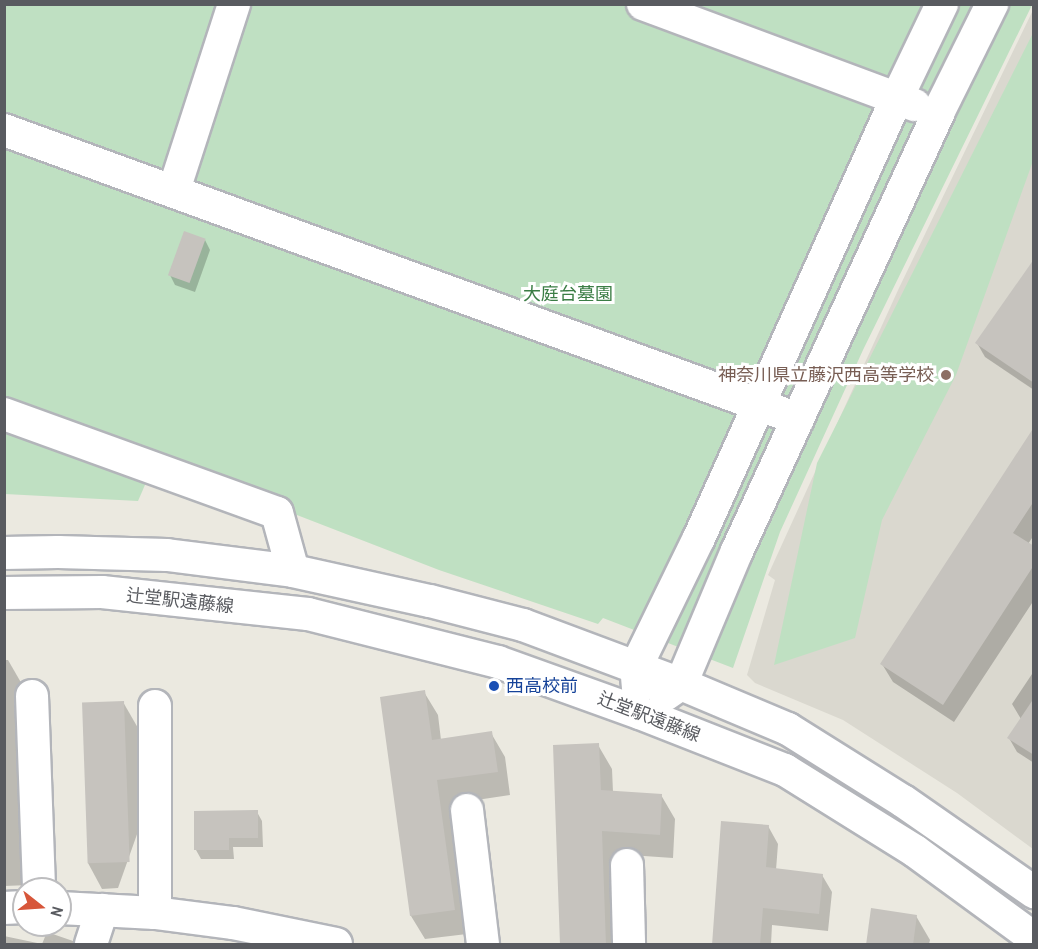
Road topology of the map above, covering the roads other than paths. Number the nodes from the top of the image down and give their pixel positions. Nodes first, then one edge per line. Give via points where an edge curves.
1 (234, 4) edge
2 (643, 4) edge
3 (942, 4) edge
4 (992, 4) edge
5 (897, 98) junction
6 (938, 113) junction
7 (4, 130) edge
8 (174, 190) junction
9 (760, 405) junction
10 (4, 414) edge
11 (798, 419) junction
12 (4, 554) edge
13 (293, 571) junction
14 (4, 593) edge
15 (636, 667) junction
16 (681, 684) junction
17 (32, 696) dead end
18 (155, 706) dead end
19 (640, 713) junction
20 (467, 810) dead end
21 (627, 865) dead end
22 (39, 877) edge
23 (1034, 892) edge
24 (72, 909) edge
25 (102, 910) junction
26 (155, 913) junction
27 (230, 934) edge
28 (1034, 938) edge
29 (92, 945) edge
30 (336, 945) edge
31 (483, 945) edge
32 (629, 945) edge

1 - 8 street
2 - 5 street
3 - 5 street
4 - 6 street
5 - 6 street
5 - 9 street
6 - 11 street
7 - 8 street
8 - 9 street
9 - 11 street
9 - 15 street
10 - 13 street via 277,513
11 - 16 street
12 - 13 street via 167,555
13 - 15 street via 523,625
14 - 19 street, 辻堂駅遠藤線 via 102,592 308,614 498,662
15 - 16 street
15 - 19 street
16 - 19 street
16 - 23 street via 788,729 903,801
17 - 22 street
18 - 26 street
19 - 28 street, 辻堂駅遠藤線 via 785,770 915,852
20 - 31 street
21 - 32 street
24 - 25 street
25 - 26 street
25 - 29 street
26 - 27 street
27 - 30 street

